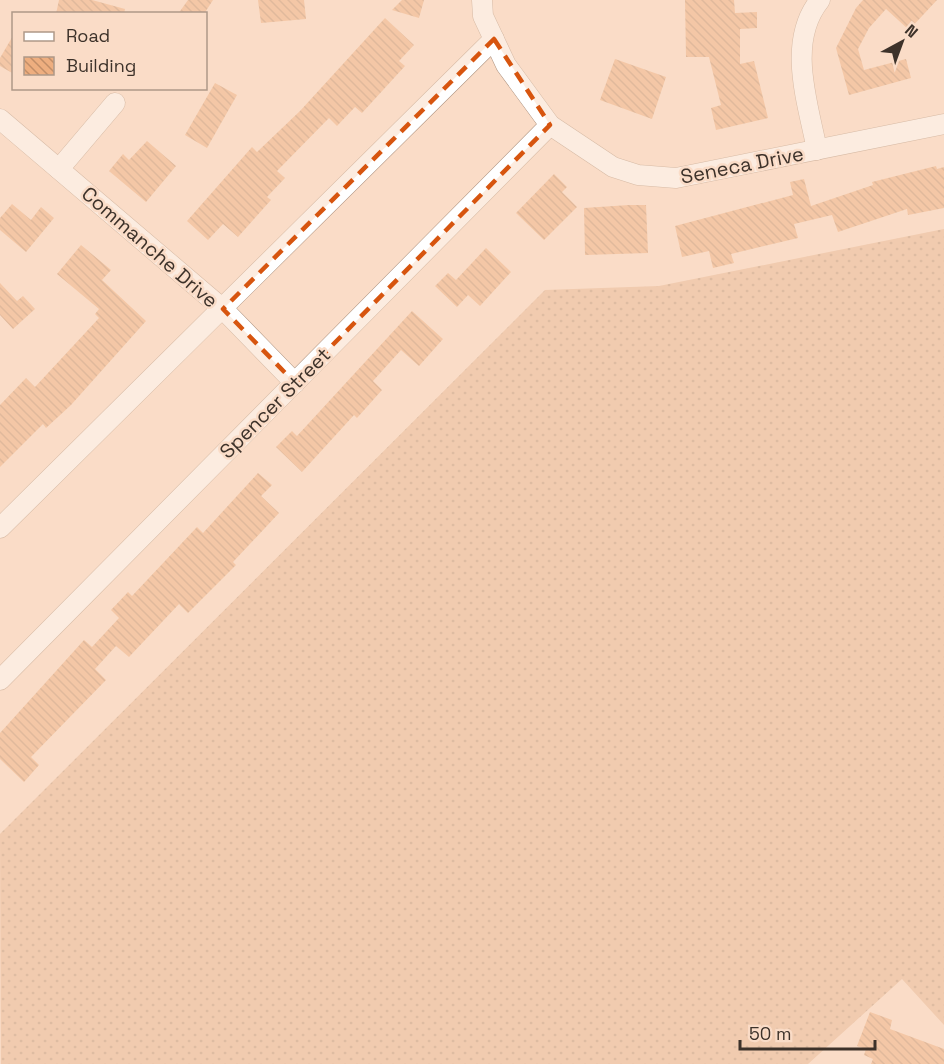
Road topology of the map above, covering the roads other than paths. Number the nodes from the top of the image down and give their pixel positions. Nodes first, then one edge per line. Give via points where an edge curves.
1 (482, 0) edge
2 (820, 0) edge
3 (494, 39) junction
4 (115, 103) dead end
5 (0, 119) edge
6 (944, 124) edge
7 (550, 125) junction
8 (817, 150) junction
9 (59, 169) junction
10 (223, 309) junction
11 (295, 382) junction
12 (0, 528) edge
13 (0, 680) edge

1 - 3 street via 483,16
2 - 8 street via 806,27 801,64
3 - 7 street via 506,65
3 - 10 street
4 - 9 street
5 - 9 street, Commanche Drive
6 - 8 street, Seneca Drive
7 - 8 street, Seneca Drive via 613,167 638,175 676,178
7 - 11 street, Spencer Street
9 - 10 street, Commanche Drive
10 - 11 street, Commanche Drive
10 - 12 street
11 - 13 street, Spencer Street

